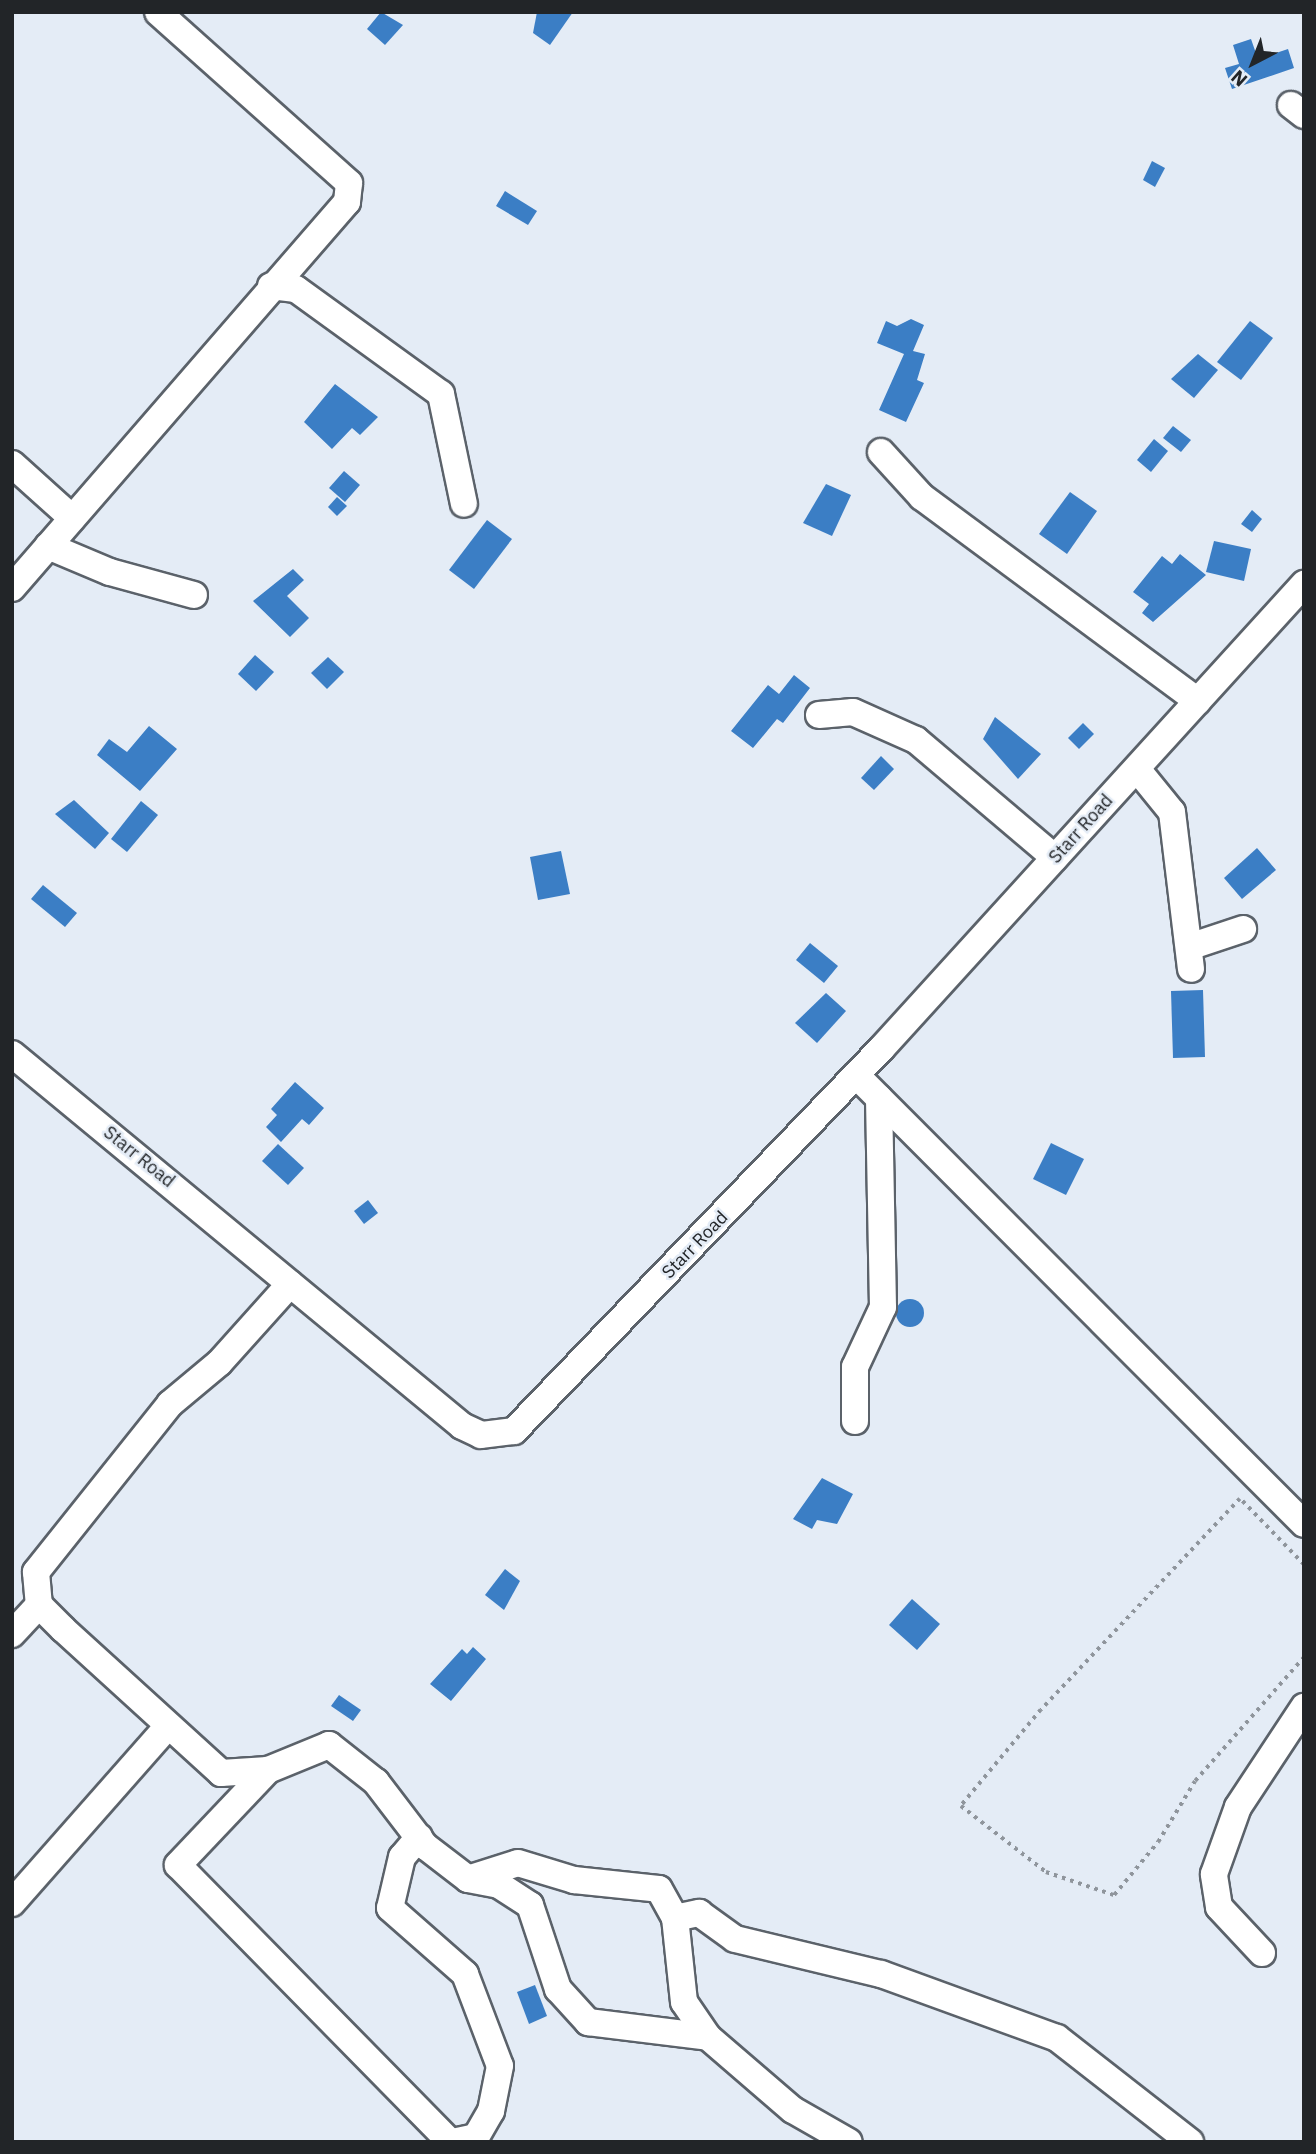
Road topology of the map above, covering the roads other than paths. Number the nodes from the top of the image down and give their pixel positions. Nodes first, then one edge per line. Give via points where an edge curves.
1 (158, 12) edge
2 (271, 286) junction
3 (881, 452) dead end
4 (12, 464) edge
5 (464, 504) dead end
6 (72, 518) junction
7 (48, 546) junction
8 (1304, 584) edge
9 (12, 588) edge
10 (194, 595) dead end
11 (1199, 701) junction
12 (819, 715) dead end
13 (1137, 769) junction
14 (1055, 858) junction
15 (1243, 929) dead end
16 (12, 1054) edge
17 (856, 1075) junction
18 (879, 1098) junction
19 (290, 1284) junction
20 (855, 1421) dead end
21 (1304, 1524) edge
22 (39, 1605) junction
23 (12, 1634) edge
24 (1304, 1707) edge
25 (168, 1726) junction
26 (268, 1770) junction
27 (419, 1837) junction
28 (468, 1879) junction
29 (12, 1903) edge
30 (675, 1918) junction
31 (1262, 1953) dead end
32 (708, 2037) junction
33 (451, 2142) edge
34 (849, 2142) edge
35 (1189, 2142) edge

1 - 2 street via 349,183 347,202
2 - 5 street via 296,289 441,394
2 - 6 street
3 - 11 street via 922,497
4 - 6 street
6 - 7 street
7 - 9 street
7 - 10 street via 110,572
8 - 11 street, Starr Road
11 - 13 street, Starr Road
12 - 14 street via 853,712 916,740
13 - 14 street, Starr Road
13 - 15 street via 1172,812 1190,958
14 - 17 street, Starr Road
16 - 19 street, Starr Road
17 - 18 street
17 - 19 street, Starr Road via 514,1431 481,1434 463,1426
18 - 20 street via 883,1307 855,1367
18 - 21 street
19 - 22 street via 219,1363 170,1404 36,1572
22 - 23 street
22 - 25 street
24 - 31 street via 1238,1807 1214,1874 1219,1907
25 - 26 street via 221,1773
25 - 29 street
26 - 27 street via 329,1745 376,1782
26 - 33 street via 178,1865
27 - 28 street
27 - 33 street via 402,1857 390,1908 465,1975 500,2066 491,2111 476,2137
28 - 30 street via 518,1863 574,1880 659,1889
28 - 32 street via 499,1885 530,1905 558,1989 588,2022
30 - 32 street via 684,2002
30 - 35 street via 699,1913 735,1938 881,1974 1057,2038
32 - 34 street via 793,2110

